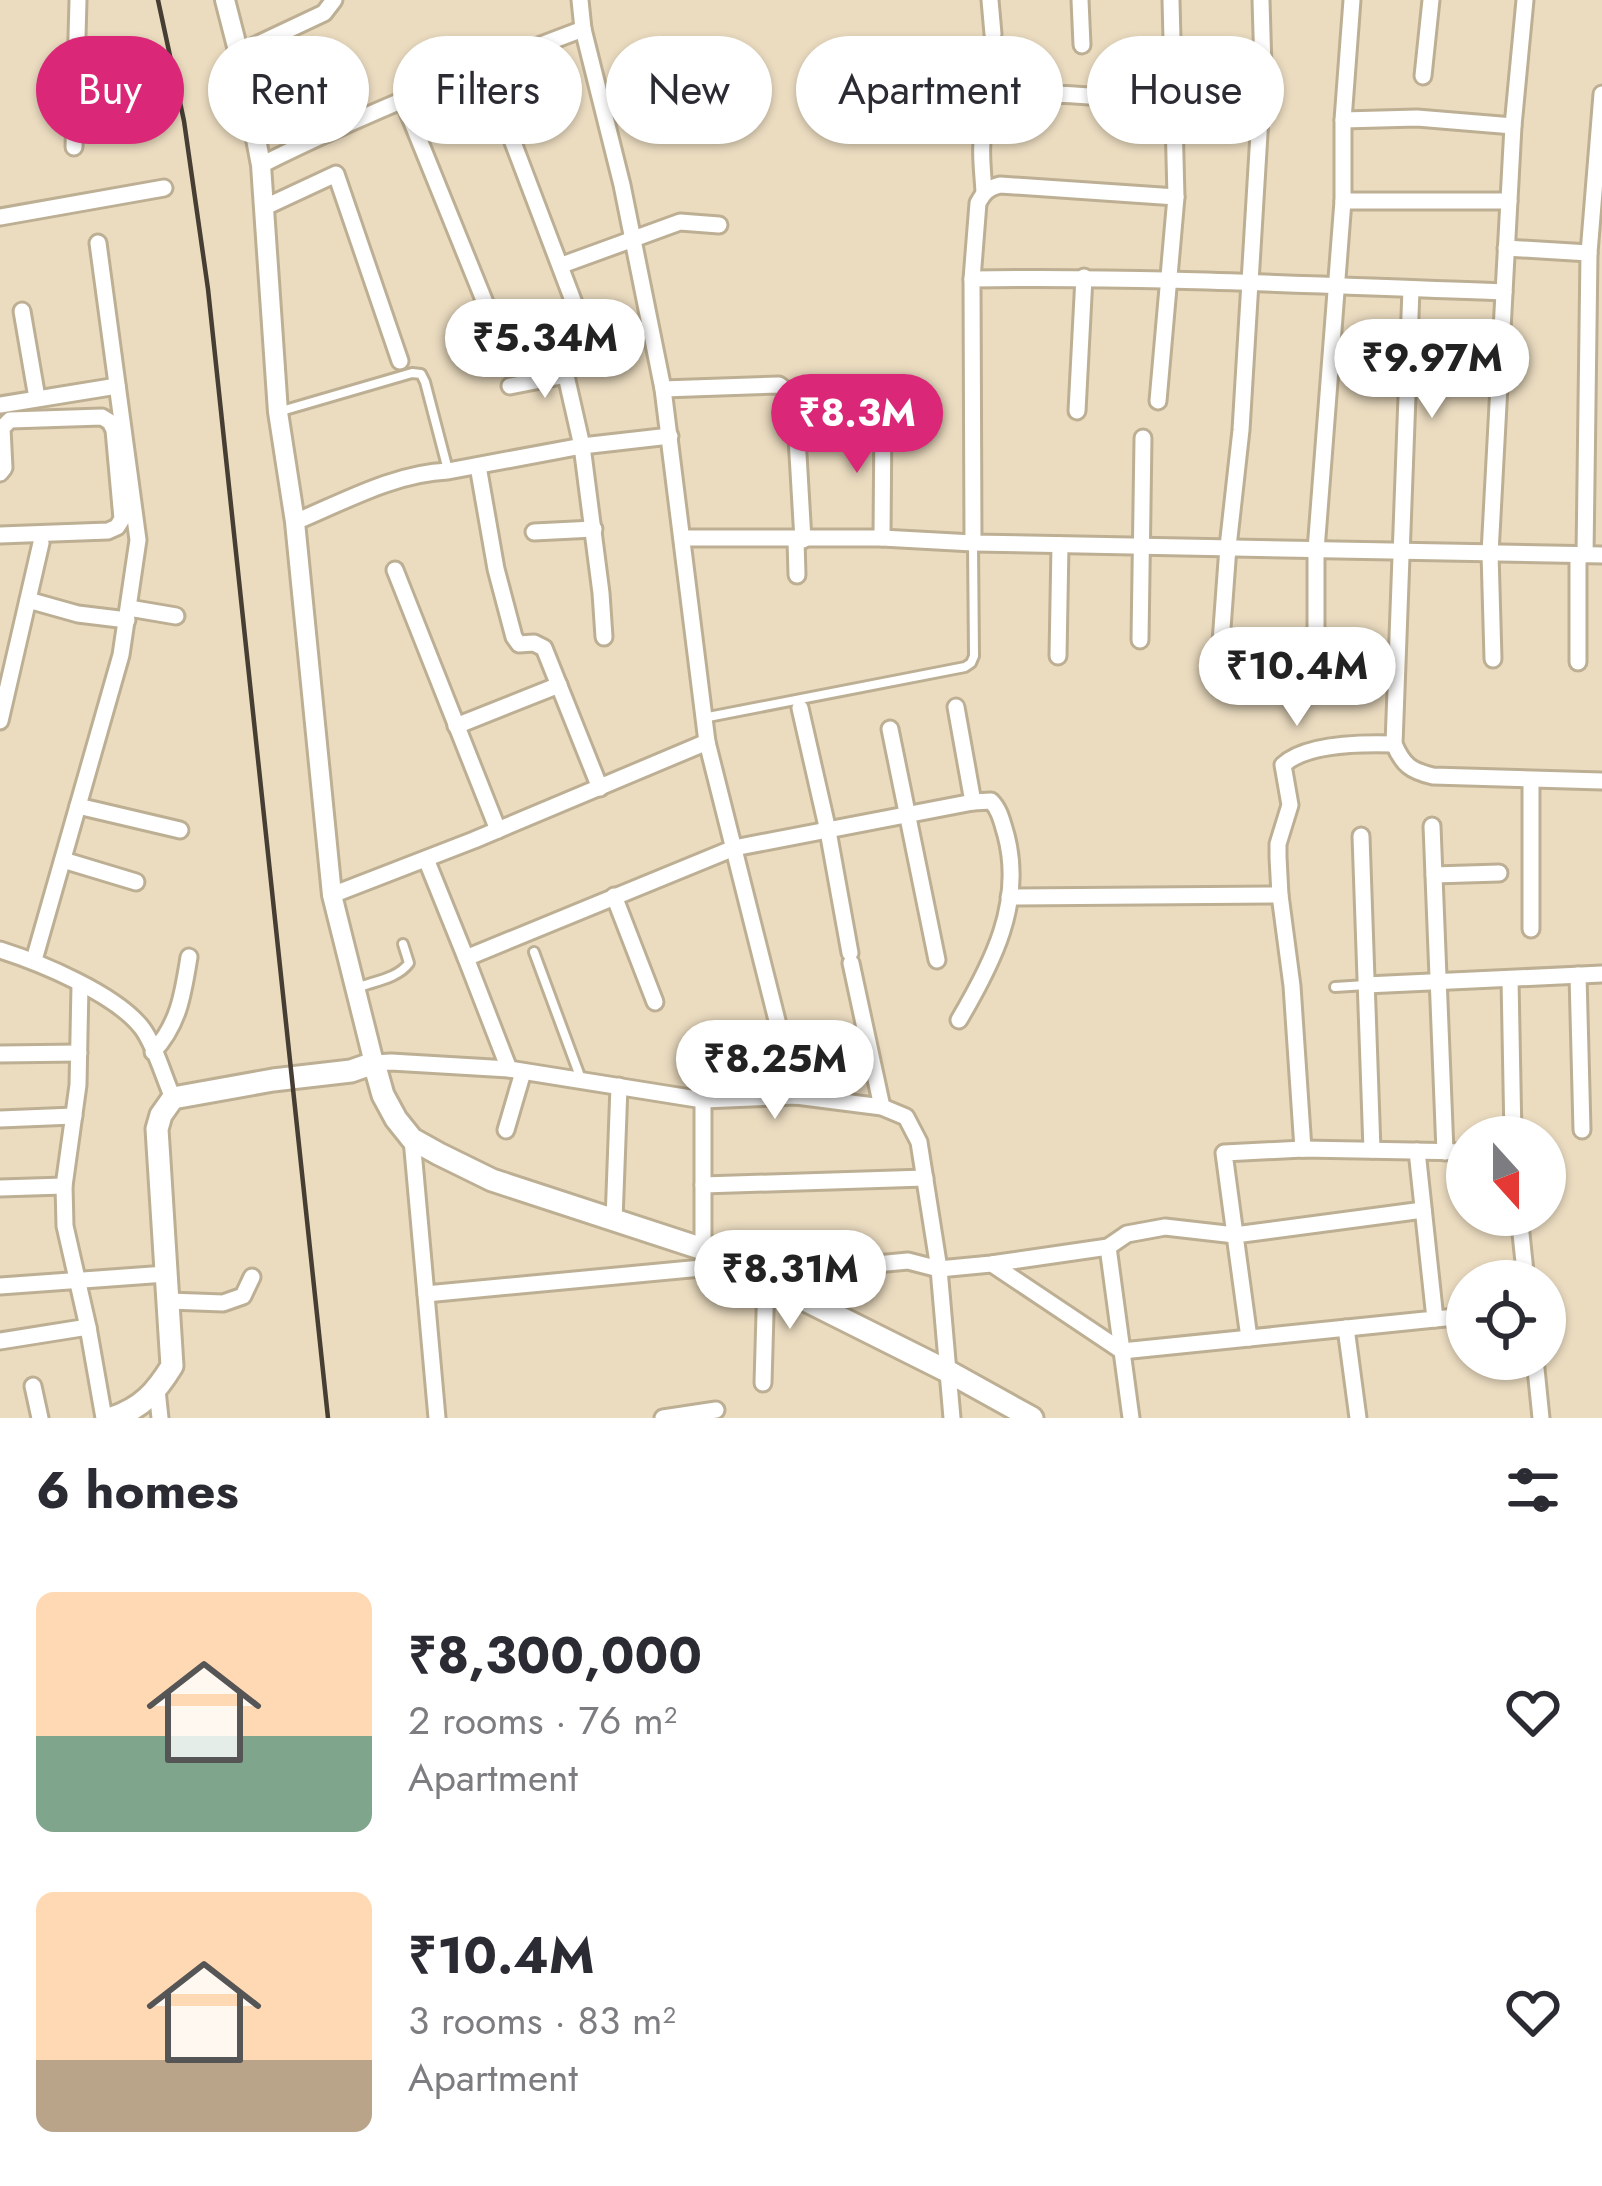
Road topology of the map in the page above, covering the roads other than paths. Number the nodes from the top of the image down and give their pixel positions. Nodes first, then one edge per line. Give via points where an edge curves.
1 (78, 0) edge
2 (225, 0) edge
3 (334, 0) edge
4 (580, 0) edge
5 (990, 0) edge
6 (1080, 0) edge
7 (1171, 0) edge
8 (1261, 0) edge
9 (1352, 0) edge
10 (1431, 0) edge
11 (1525, 0) edge
12 (584, 29) junction
13 (992, 34) dead end
14 (235, 36) edge
15 (275, 36) edge
16 (565, 36) edge
17 (1172, 36) edge
18 (1082, 45) dead end
19 (1423, 76) dead end
20 (1602, 94) edge
21 (1087, 98) edge
22 (393, 104) edge
23 (1343, 120) junction
24 (1513, 126) junction
25 (256, 144) edge
26 (421, 144) edge
27 (515, 144) edge
28 (1174, 144) edge
29 (74, 147) dead end
30 (1599, 151) edge
31 (260, 165) junction
32 (164, 188) dead end
33 (984, 193) junction
34 (1175, 196) junction
35 (1343, 201) junction
36 (1509, 201) junction
37 (263, 208) junction
38 (0, 218) edge
39 (719, 225) dead end
40 (633, 241) junction
41 (98, 243) dead end
42 (1506, 248) junction
43 (1589, 253) junction
44 (562, 265) junction
45 (1084, 277) junction
46 (972, 279) junction
47 (1169, 279) junction
48 (1248, 283) junction
49 (1337, 284) junction
50 (1411, 289) junction
51 (1504, 292) junction
52 (22, 311) dead end
53 (585, 332) dead end
54 (1595, 334) edge
55 (501, 342) dead end
56 (560, 345) dead end
57 (400, 361) dead end
58 (566, 375) junction
59 (117, 386) junction
60 (510, 386) dead end
61 (663, 389) junction
62 (37, 398) junction
63 (1158, 400) dead end
64 (0, 405) edge
65 (1077, 411) dead end
66 (278, 412) junction
67 (884, 414) dead end
68 (670, 436) junction
69 (1144, 438) dead end
70 (581, 446) junction
71 (478, 466) junction
72 (448, 471) junction
73 (0, 473) edge
74 (295, 522) junction
75 (594, 529) junction
76 (535, 532) dead end
77 (0, 535) edge
78 (682, 538) junction
79 (882, 538) junction
80 (800, 540) junction
81 (41, 543) dead end
82 (973, 543) junction
83 (1060, 544) junction
84 (1142, 546) junction
85 (1228, 547) junction
86 (1316, 550) junction
87 (1402, 551) junction
88 (1490, 553) junction
89 (1588, 555) edge
90 (395, 569) dead end
91 (797, 575) dead end
92 (28, 600) junction
93 (128, 614) junction
94 (176, 616) dead end
95 (604, 637) dead end
96 (1140, 640) dead end
97 (1221, 642) dead end
98 (1058, 656) dead end
99 (1316, 656) dead end
100 (1493, 658) dead end
101 (1578, 662) dead end
102 (559, 685) junction
103 (956, 707) dead end
104 (800, 708) dead end
105 (703, 718) junction
106 (0, 721) edge
107 (456, 726) junction
108 (890, 728) dead end
109 (707, 742) junction
110 (1394, 744) junction
111 (1531, 780) junction
112 (1602, 782) edge
113 (600, 788) junction
114 (974, 802) junction
115 (78, 806) junction
116 (907, 815) junction
117 (1432, 826) dead end
118 (180, 830) dead end
119 (498, 830) junction
120 (828, 831) junction
121 (1361, 836) dead end
122 (734, 848) junction
123 (426, 859) junction
124 (63, 860) junction
125 (1499, 873) dead end
126 (1434, 875) junction
127 (136, 882) dead end
128 (332, 895) junction
129 (1280, 895) junction
130 (614, 896) junction
131 (1009, 897) junction
132 (1531, 928) dead end
133 (403, 944) dead end
134 (0, 950) edge
135 (534, 952) dead end
136 (189, 957) dead end
137 (466, 958) junction
138 (937, 960) dead end
139 (34, 961) junction
140 (1602, 974) edge
141 (1577, 975) junction
142 (1510, 979) junction
143 (1438, 982) junction
144 (80, 985) junction
145 (1366, 986) junction
146 (1334, 987) dead end
147 (355, 988) junction
148 (656, 1002) dead end
149 (959, 1020) dead end
150 (154, 1052) junction
151 (79, 1053) junction
152 (0, 1054) edge
153 (374, 1064) junction
154 (516, 1071) junction
155 (581, 1081) junction
156 (619, 1086) junction
157 (796, 1096) junction
158 (173, 1098) junction
159 (704, 1100) junction
160 (883, 1106) junction
161 (74, 1116) junction
162 (1513, 1116) edge
163 (0, 1119) edge
164 (506, 1130) dead end
165 (1582, 1130) dead end
166 (412, 1139) junction
167 (1303, 1149) junction
168 (1372, 1150) junction
169 (1417, 1151) junction
170 (1445, 1151) joint
171 (925, 1178) junction
172 (703, 1185) junction
173 (64, 1186) junction
174 (0, 1188) edge
175 (1423, 1210) junction
176 (614, 1220) junction
177 (1235, 1234) junction
178 (1108, 1247) junction
179 (703, 1249) junction
180 (992, 1264) junction
181 (733, 1265) junction
182 (939, 1269) junction
183 (166, 1274) junction
184 (252, 1277) dead end
185 (76, 1279) junction
186 (766, 1280) junction
187 (0, 1286) edge
188 (793, 1293) junction
189 (426, 1294) junction
190 (169, 1301) junction
191 (1446, 1318) edge
192 (1435, 1319) junction
193 (88, 1327) junction
194 (1346, 1328) junction
195 (1249, 1337) junction
196 (0, 1341) edge
197 (1122, 1351) junction
198 (949, 1372) junction
199 (1536, 1380) edge
200 (764, 1383) dead end
201 (33, 1386) dead end
202 (157, 1390) junction
203 (716, 1410) dead end
204 (40, 1418) edge
205 (108, 1418) edge
206 (160, 1418) edge
207 (437, 1418) edge
208 (663, 1418) edge
209 (952, 1418) edge
210 (1032, 1418) edge
211 (1131, 1418) edge
212 (1358, 1418) edge
213 (1541, 1418) edge

1 - 29 street
2 - 14 street
3 - 15 street
4 - 12 street
5 - 13 street
6 - 18 street
7 - 17 street
8 - 48 street
9 - 23 street
10 - 19 street
11 - 24 street
12 - 16 street
12 - 40 street
20 - 30 street
21 - 33 street via 1035,94 995,109 983,137
22 - 31 street
23 - 24 street
23 - 35 street
24 - 36 street
25 - 31 street
26 - 55 street
27 - 44 street
28 - 34 street
30 - 43 street
31 - 37 street
32 - 38 street
33 - 34 street via 1000,184
33 - 46 street
34 - 47 street
35 - 36 street
35 - 49 street
36 - 42 street
37 - 57 street via 336,174
37 - 66 street
39 - 40 street via 680,222
40 - 44 street
40 - 61 street
41 - 59 street
42 - 43 street
42 - 51 street
43 - 54 street
44 - 53 street
45 - 46 street
45 - 47 street
45 - 65 street
46 - 82 street
47 - 48 street
47 - 63 street
48 - 49 street
48 - 85 street
49 - 50 street
49 - 86 street
50 - 51 street
50 - 87 street
51 - 88 street
52 - 62 street
54 - 89 street
56 - 58 street
58 - 60 street
58 - 70 street
59 - 62 street
59 - 93 street via 138,540
61 - 68 street
61 - 80 street via 779,385 792,395
62 - 64 street
66 - 72 lane via 421,374
66 - 74 street
67 - 79 street
68 - 70 street
68 - 78 street
69 - 84 street
70 - 71 street
70 - 75 street
71 - 72 street
71 - 102 street via 514,637 541,644
72 - 74 street via 409,477
73 - 77 street via 2,428 10,420 102,417 114,430 122,519 108,531
74 - 128 street
75 - 76 street
75 - 95 street
78 - 80 street
78 - 105 street
79 - 80 street
79 - 82 street
80 - 91 street
81 - 92 street
82 - 83 street
82 - 105 lane via 974,656 965,667
83 - 84 street
83 - 98 street
84 - 85 street
84 - 96 street
85 - 86 street
85 - 97 street
86 - 87 street
86 - 99 street
87 - 88 street
87 - 110 street
88 - 89 street
88 - 100 street
89 - 101 street
90 - 107 street
92 - 93 street via 78,614
92 - 106 street
93 - 94 street
93 - 115 street
102 - 107 street
102 - 113 street
103 - 114 street
104 - 120 street
105 - 109 street
107 - 119 street
108 - 116 street
109 - 113 street
109 - 122 street
110 - 111 street via 1412,771
110 - 129 street via 1358,743 1283,765 1290,805 1279,844
111 - 112 street
111 - 132 street
113 - 119 street
114 - 116 street
114 - 131 street via 998,808
115 - 118 street
115 - 124 street
116 - 120 street
116 - 138 street
117 - 126 street
119 - 123 street
120 - 122 street
120 - 160 street
121 - 145 street
122 - 130 street
122 - 157 street
123 - 128 street
123 - 137 street
124 - 127 street
124 - 139 street
125 - 126 street
126 - 143 street
128 - 147 street
129 - 131 street
129 - 167 street
130 - 137 street
130 - 148 street
131 - 149 street via 1004,933
133 - 147 lane via 406,968
134 - 139 street
135 - 155 lane
136 - 150 street via 182,1006
137 - 154 street
139 - 144 street
140 - 141 street
141 - 142 street
141 - 165 street
142 - 143 street
142 - 162 street
143 - 145 street
143 - 170 street
144 - 150 street via 121,1006
144 - 151 street
145 - 146 lane
145 - 168 street
147 - 153 street
150 - 158 street
151 - 152 street
151 - 161 street
153 - 154 street
153 - 158 main road
153 - 166 main road
154 - 155 street
154 - 164 street
155 - 156 street
156 - 159 street
156 - 176 street
157 - 159 street
157 - 160 street
158 - 183 main road via 157,1129
159 - 172 street
160 - 171 street via 906,1118
161 - 163 street
161 - 173 street
166 - 176 main road via 493,1180
166 - 189 street
167 - 168 street
167 - 177 street via 1224,1153
168 - 169 street
169 - 170 street
169 - 175 street
171 - 172 street
171 - 182 street
172 - 179 street
173 - 174 street
173 - 185 street
175 - 177 street
175 - 192 street
176 - 179 main road
177 - 178 street via 1166,1227 1127,1234
177 - 195 street
178 - 180 street
178 - 197 street
179 - 181 main road
180 - 182 street
180 - 197 street
181 - 186 main road
181 - 189 street
182 - 188 street via 866,1264
182 - 198 street
183 - 185 street
183 - 190 main road
184 - 190 street via 243,1296 223,1303
185 - 187 street
185 - 193 street
186 - 188 main road
186 - 200 street
188 - 198 main road
189 - 207 street
190 - 202 main road via 172,1366
191 - 192 street
192 - 194 street
193 - 196 street
193 - 205 street
194 - 195 street
194 - 212 street
195 - 197 street
197 - 211 street
198 - 209 street
198 - 210 main road
199 - 213 street
201 - 204 street
202 - 205 main road via 139,1408
202 - 206 street
203 - 208 street

